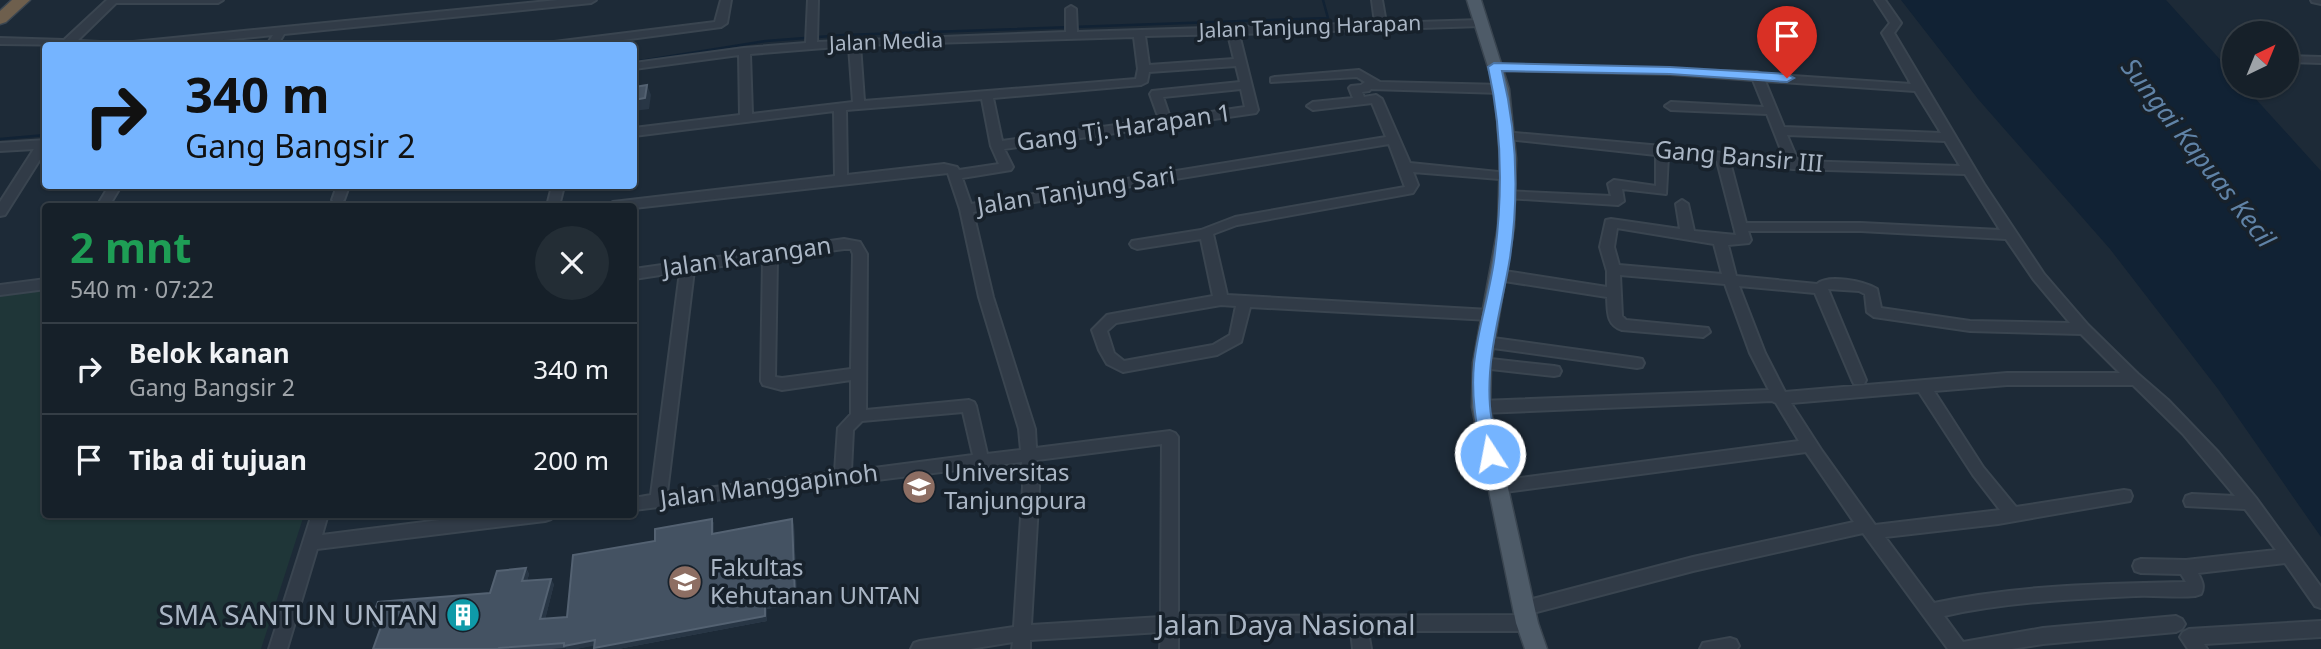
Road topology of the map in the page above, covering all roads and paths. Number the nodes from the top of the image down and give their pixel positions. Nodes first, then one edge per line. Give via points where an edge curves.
1 (22, 0) edge
2 (116, 0) edge
3 (218, 0) edge
4 (424, 0) edge
5 (590, 0) edge
6 (726, 0) edge
7 (813, 0) edge
8 (1377, 0) edge
9 (1474, 0) edge
10 (1880, 0) edge
11 (1071, 9) dead end
12 (416, 16) junction
13 (0, 19) edge
14 (1481, 23) junction
15 (1381, 24) junction
16 (281, 30) junction
17 (1233, 30) junction
18 (1072, 31) junction
19 (1139, 32) junction
20 (811, 40) junction
21 (0, 41) edge
22 (69, 42) edge
23 (162, 42) edge
24 (274, 42) edge
25 (578, 42) edge
26 (42, 43) edge
27 (854, 43) junction
28 (744, 51) junction
29 (2300, 59) edge
30 (2321, 60) edge
31 (1241, 62) junction
32 (1494, 67) junction
33 (637, 68) edge
34 (1144, 69) junction
35 (1757, 75) junction
36 (1275, 80) dead end
37 (1247, 85) junction
38 (1372, 85) junction
39 (1915, 88) junction
40 (1502, 89) junction
41 (987, 97) junction
42 (1360, 101) junction
43 (859, 106) junction
44 (1313, 106) dead end
45 (1671, 106) dead end
46 (840, 107) junction
47 (1772, 111) junction
48 (746, 117) junction
49 (1166, 121) junction
50 (1780, 131) junction
51 (637, 132) edge
52 (1507, 135) junction
53 (1949, 136) junction
54 (1393, 140) junction
55 (42, 144) edge
56 (998, 146) junction
57 (0, 147) edge
58 (42, 147) edge
59 (1662, 150) junction
60 (1722, 157) junction
61 (1793, 165) junction
62 (1405, 167) junction
63 (1970, 170) junction
64 (956, 175) junction
65 (841, 180) junction
66 (1508, 185) junction
67 (342, 189) edge
68 (338, 200) dead end
69 (637, 203) edge
70 (1682, 204) dead end
71 (966, 209) junction
72 (0, 212) edge
73 (1741, 227) junction
74 (1204, 234) junction
75 (2012, 235) junction
76 (1688, 236) junction
77 (1720, 240) junction
78 (1137, 244) dead end
79 (770, 253) junction
80 (688, 265) junction
81 (1614, 271) junction
82 (637, 274) edge
83 (1497, 275) junction
84 (1727, 278) junction
85 (42, 285) edge
86 (1820, 289) junction
87 (0, 290) edge
88 (1612, 293) junction
89 (1222, 300) junction
90 (1244, 301) junction
91 (1490, 315) junction
92 (2086, 329) junction
93 (1703, 332) dead end
94 (1486, 342) junction
95 (1482, 363) junction
96 (1637, 363) dead end
97 (1554, 371) dead end
98 (859, 373) junction
99 (2134, 379) junction
100 (1859, 380) dead end
101 (1924, 387) junction
102 (1777, 397) junction
103 (1481, 407) junction
104 (858, 416) junction
105 (1809, 446) junction
106 (1030, 453) junction
107 (981, 459) junction
108 (843, 476) junction
109 (1497, 488) junction
110 (2124, 496) dead end
111 (658, 501) junction
112 (2192, 501) dead end
113 (2250, 503) junction
114 (637, 504) edge
115 (2012, 514) junction
116 (319, 518) edge
117 (481, 518) edge
118 (449, 520) edge
119 (1868, 529) junction
120 (311, 542) junction
121 (2289, 556) junction
122 (2141, 566) dead end
123 (2186, 567) junction
124 (2321, 601) edge
125 (1930, 611) junction
126 (1526, 615) junction
127 (1168, 624) junction
128 (1358, 624) junction
129 (2176, 624) dead end
130 (2321, 629) edge
131 (1022, 641) edge
132 (1730, 646) dead end
133 (278, 649) edge
134 (920, 649) edge
135 (1169, 649) edge
136 (1362, 649) edge
137 (1536, 649) edge
138 (1709, 649) edge
139 (1958, 649) edge
140 (1964, 649) edge
141 (2198, 649) edge

1 - 13 highway
2 - 3 street
2 - 22 street
4 - 12 street
5 - 12 street
6 - 25 street via 721,24
7 - 20 street
8 - 15 street
9 - 14 main road
10 - 39 street via 1896,23 1888,33
11 - 18 street
12 - 16 street
14 - 15 street, Jalan Tanjung Harapan
14 - 32 main road
15 - 17 street, Jalan Tanjung Harapan
16 - 23 street
16 - 24 street
17 - 19 street, Jalan Tanjung Harapan
17 - 31 street, Gang Tj. Harapan 1
18 - 19 street, Jalan Media
18 - 27 street, Jalan Media
19 - 34 street
20 - 27 street, Jalan Media
20 - 28 street, Jalan Media
21 - 26 street
27 - 43 street
28 - 33 street, Jalan Media
28 - 48 street
29 - 30 street
31 - 34 street
31 - 37 street, Gang Tj. Harapan 1
32 - 35 street
32 - 40 main road
34 - 41 street via 1141,82
35 - 39 street
35 - 47 street
36 - 38 street via 1359,73
37 - 49 street, Gang Tj. Harapan 1 via 1252,110
37 - 49 street via 1156,94
38 - 40 street
38 - 42 street via 1356,88
39 - 53 street
40 - 52 main road
41 - 43 street
41 - 56 street
42 - 44 street
42 - 54 street via 1376,99
43 - 46 street
45 - 47 street
46 - 48 street
46 - 65 street
47 - 50 street
48 - 51 street
49 - 56 street, Gang Tj. Harapan 1
50 - 53 street
50 - 61 street
52 - 59 street, Gang Bansir III
52 - 66 main road
53 - 63 street
54 - 62 street
54 - 71 street, Jalan Tanjung Sari
55 - 57 street
56 - 64 street via 1007,167
58 - 72 street
59 - 60 street, Gang Bansir III
59 - 66 street via 1662,191 1614,184 1618,201 1609,201
60 - 61 street, Gang Bansir III
60 - 73 street
61 - 63 street, Gang Bansir III
62 - 66 street
62 - 74 street via 1412,185 1409,190 1215,226
63 - 75 street via 1989,206
64 - 65 street, Jalan Tanjung Sari via 944,168
64 - 71 street, Jalan Tanjung Sari
65 - 69 street, Jalan Tanjung Sari
66 - 83 main road
67 - 68 street
70 - 76 street
71 - 106 street
73 - 75 street via 1860,227
73 - 77 street via 1743,241
74 - 78 street
74 - 89 street
75 - 92 street via 2040,278
76 - 77 street
76 - 81 street via 1611,223 1607,247
77 - 84 street
79 - 80 street, Jalan Karangan
79 - 98 street, Jalan Karangan via 844,244 857,247
79 - 98 street via 768,381 777,385
80 - 82 street, Jalan Karangan
80 - 111 street
81 - 84 street
81 - 88 street
83 - 88 street
83 - 91 main road
84 - 86 street
84 - 102 street
85 - 87 street
86 - 92 street via 1824,284 1866,287 1872,292 1874,312 1970,326
86 - 100 street
88 - 93 street via 1615,318 1622,325
89 - 90 street
89 - 90 street via 1107,321 1099,330 1111,362 1130,367 1217,350 1236,338
90 - 91 street
91 - 94 main road
92 - 99 street
94 - 95 main road
94 - 96 street
95 - 97 street
95 - 103 main road
98 - 104 street, Jalan Karangan
99 - 101 street via 2007,379
99 - 113 street via 2180,421
101 - 102 street
101 - 115 street
102 - 103 street
102 - 105 street
103 - 109 main road
104 - 107 street via 969,406
104 - 108 street, Jalan Karangan via 846,428
105 - 109 street
105 - 119 street
106 - 107 street, Jalan Manggapinoh
106 - 127 street, Jalan Manggapinoh via 1170,437
106 - 131 street
107 - 108 street, Jalan Manggapinoh
108 - 111 street, Jalan Manggapinoh
109 - 126 main road
110 - 115 street, Jalan Daya Nasional
111 - 114 street, Jalan Manggapinoh
112 - 113 street
113 - 121 street
115 - 119 street, Jalan Daya Nasional
116 - 120 street
117 - 118 street
118 - 120 street
119 - 125 street
119 - 126 street, Jalan Daya Nasional via 1680,567
120 - 133 street
121 - 123 street via 2232,566
121 - 124 street
122 - 123 street
123 - 125 street via 2195,589 2069,594
125 - 139 street
126 - 128 street, Jalan Daya Nasional
126 - 137 main road
127 - 128 street, Jalan Daya Nasional
127 - 131 street, Jalan Daya Nasional
127 - 135 street
128 - 136 street
129 - 140 street via 2043,636
130 - 141 street via 2189,637
131 - 134 street, Jalan Daya Nasional
132 - 138 street

